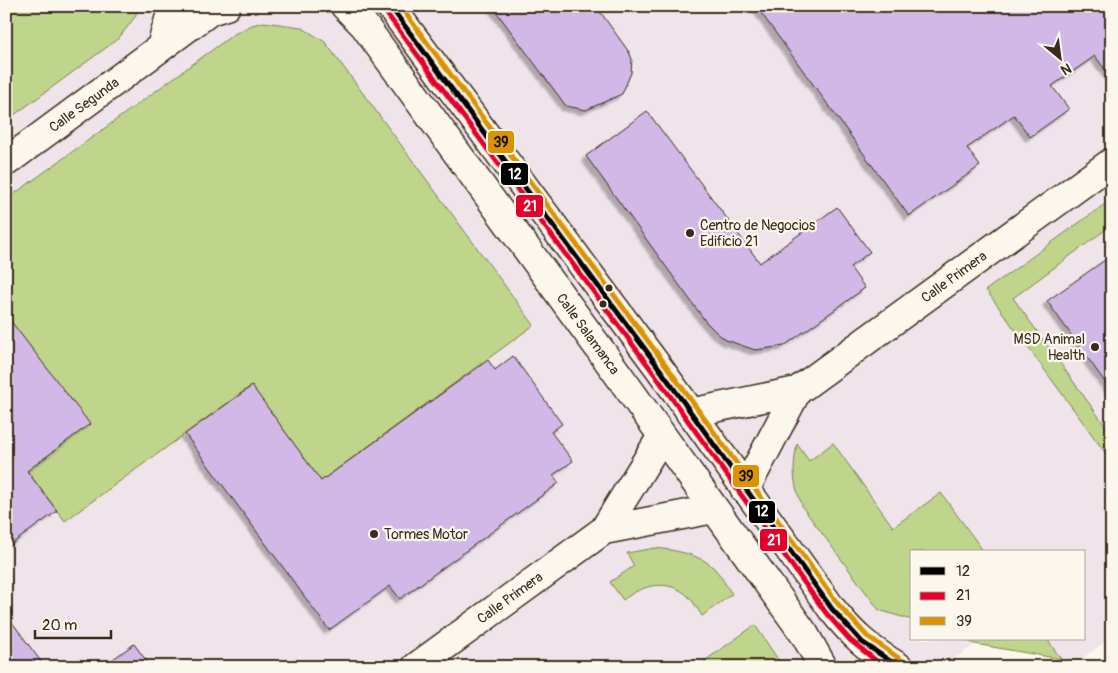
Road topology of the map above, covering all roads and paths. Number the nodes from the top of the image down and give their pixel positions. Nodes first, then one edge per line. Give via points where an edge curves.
1 (173, 6) edge
2 (346, 6) edge
3 (390, 6) edge
4 (217, 8) edge
5 (161, 47) junction
6 (6, 162) edge
7 (1112, 162) edge
8 (797, 391) junction
9 (690, 413) junction
10 (662, 436) junction
11 (745, 490) junction
12 (714, 509) junction
13 (604, 530) junction
14 (416, 667) edge
15 (823, 667) edge
16 (899, 667) edge

1 - 5 main road
2 - 10 main road, Calle Salamanca via 364,26
3 - 9 main road
4 - 5 main road, Calle Segunda
5 - 6 main road, Calle Segunda
7 - 8 main road, Calle Primera
8 - 9 main road, Calle Primera
8 - 11 main road, Calle Primera
9 - 11 main road
10 - 12 main road, Calle Salamanca
10 - 13 main road, Calle Primera
11 - 16 main road via 848,630 872,652
12 - 13 main road, Calle Primera
12 - 15 main road, Calle Salamanca via 805,635
13 - 14 main road, Calle Primera

